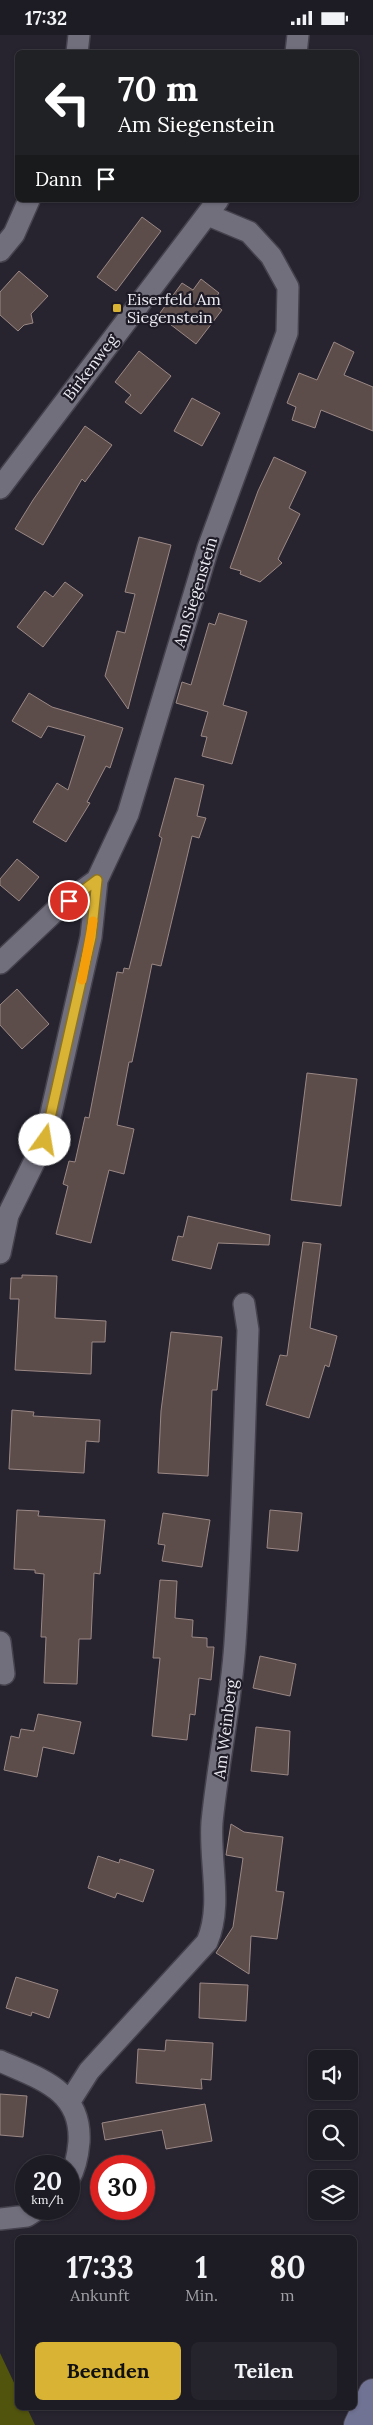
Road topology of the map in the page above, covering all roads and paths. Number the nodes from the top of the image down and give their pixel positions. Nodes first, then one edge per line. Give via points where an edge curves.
1 (79, 35) edge
2 (298, 35) edge
3 (77, 50) edge
4 (296, 50) edge
5 (28, 202) edge
6 (213, 207) edge
7 (0, 251) edge
8 (0, 488) edge
9 (97, 880) junction
10 (0, 963) edge
11 (0, 1253) edge
12 (244, 1304) dead end
13 (0, 1642) edge
14 (4, 1674) dead end
15 (0, 2061) edge
16 (70, 2101) junction
17 (77, 2155) edge
18 (15, 2217) edge
19 (0, 2219) edge
20 (373, 2393) edge
21 (358, 2425) edge

1 - 3 street
2 - 4 street
5 - 7 street via 14,234
6 - 8 street, Birkenweg
6 - 9 street, Am Siegenstein via 249,232 271,256 288,287 287,333 208,548 128,814
9 - 10 street, Am Siegenstein via 55,911
9 - 11 street via 91,937 45,1140 8,1215
12 - 16 street, Am Weinberg via 248,1330 235,1643 212,1824 212,1929 207,1942 89,2071
13 - 14 street
15 - 16 street via 46,2082
16 - 17 street via 80,2127
18 - 19 street
20 - 21 main road

